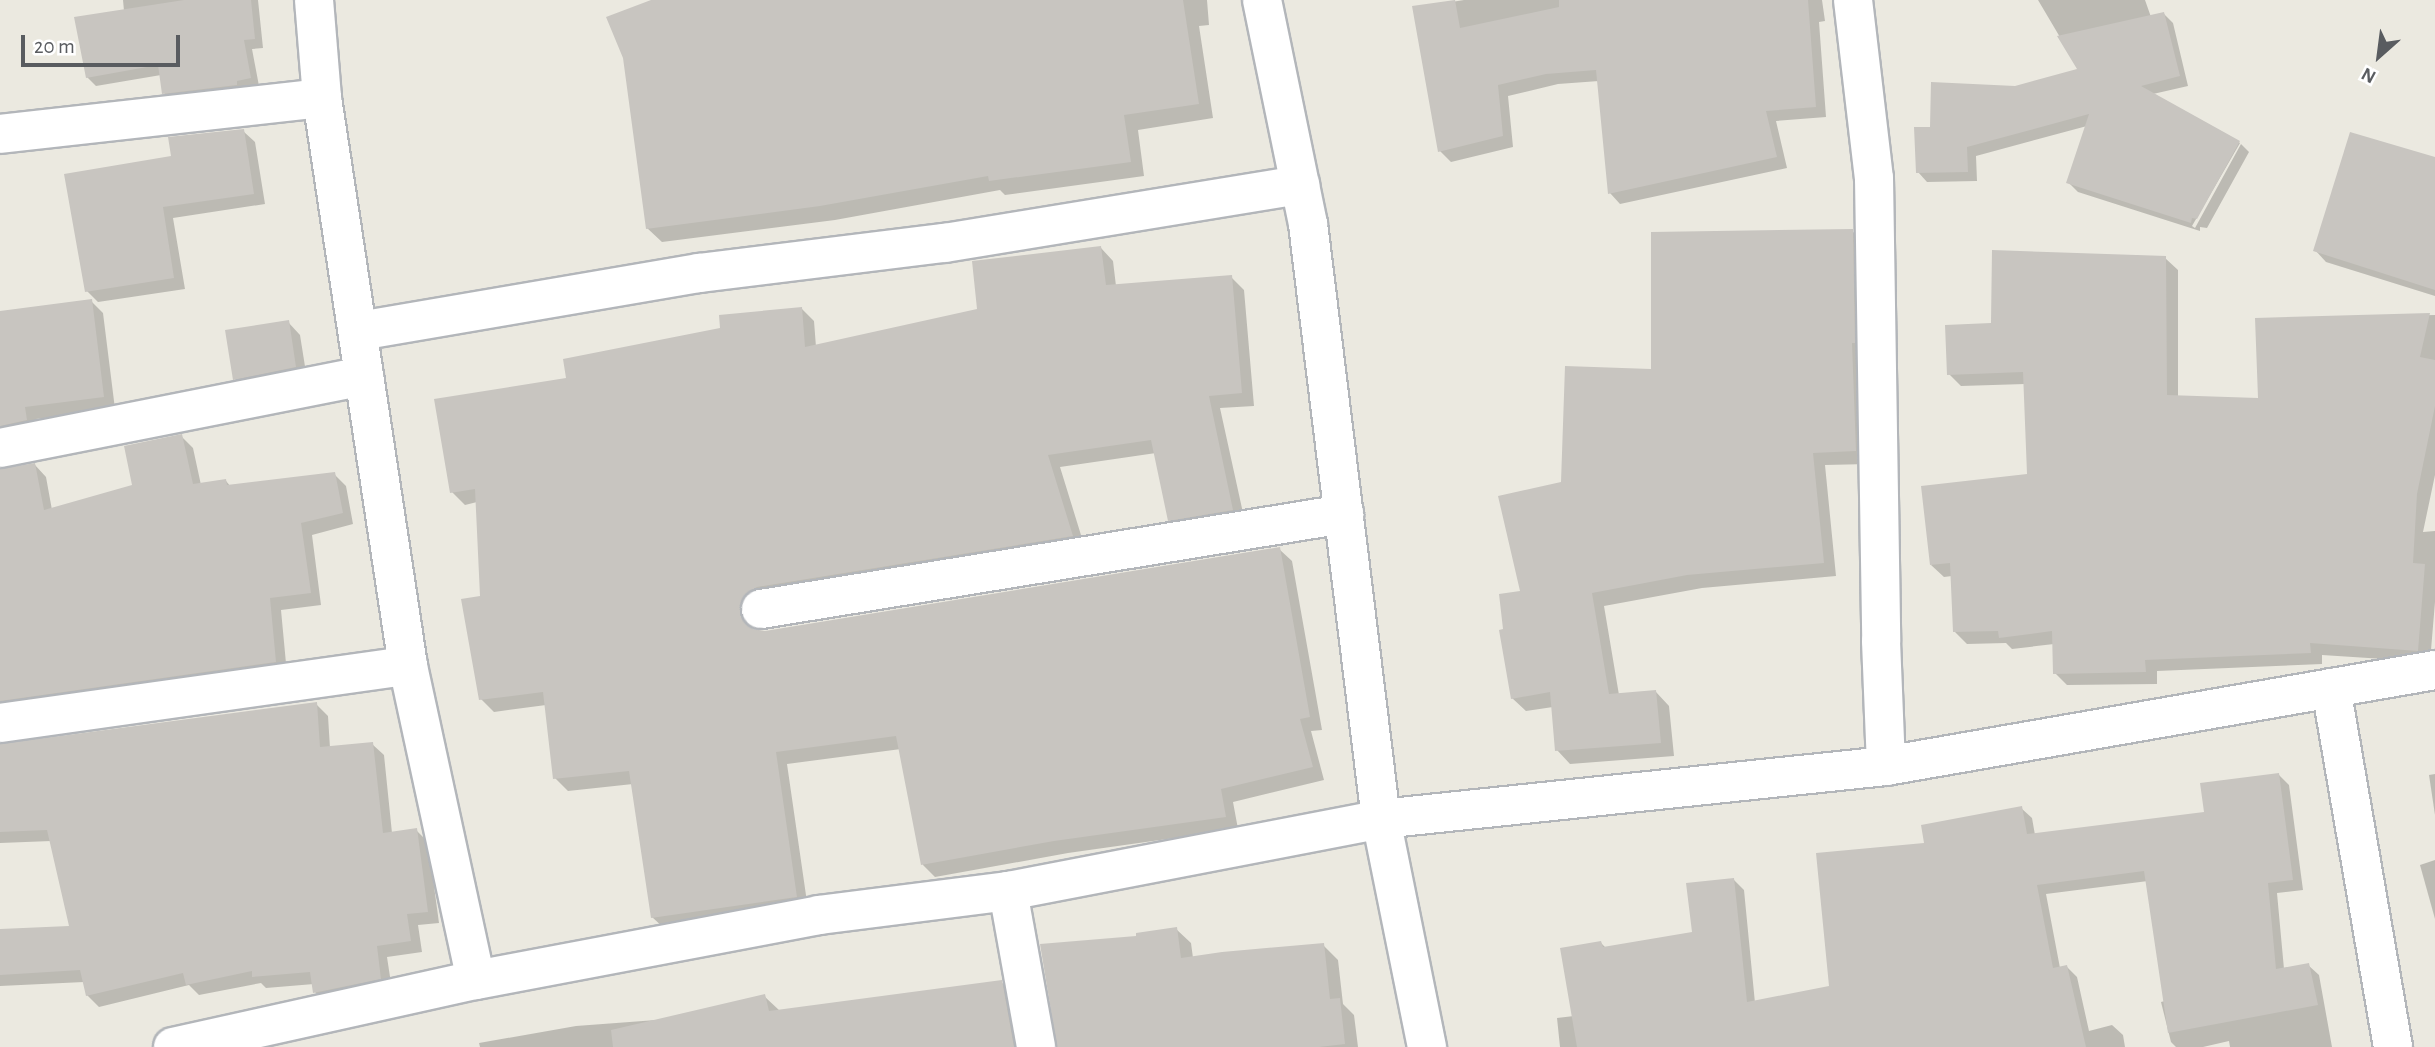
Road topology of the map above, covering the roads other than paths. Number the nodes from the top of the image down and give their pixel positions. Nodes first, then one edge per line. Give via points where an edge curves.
1 (314, 0) edge
2 (1262, 0) edge
3 (1853, 0) edge
4 (321, 98) junction
5 (0, 134) edge
6 (1300, 185) junction
7 (359, 331) junction
8 (365, 376) junction
9 (0, 448) edge
10 (1344, 514) junction
11 (761, 609) dead end
12 (408, 666) junction
13 (2435, 670) edge
14 (2331, 688) junction
15 (0, 723) edge
16 (1886, 766) junction
17 (1381, 819) junction
18 (1008, 891) junction
19 (476, 980) junction
20 (173, 1047) edge
21 (1036, 1047) edge
22 (1427, 1047) edge
23 (2393, 1047) edge

1 - 4 street
2 - 6 street
3 - 16 street via 1874,178
4 - 5 street
4 - 7 street
6 - 7 street via 945,243 699,273
6 - 10 street
7 - 8 street
8 - 9 street
8 - 12 street
10 - 11 street
10 - 17 street
12 - 15 street
12 - 19 street
13 - 14 street
14 - 16 street
14 - 23 street
16 - 17 street
17 - 18 street
17 - 22 street
18 - 19 street via 820,915
18 - 21 street
19 - 20 street

